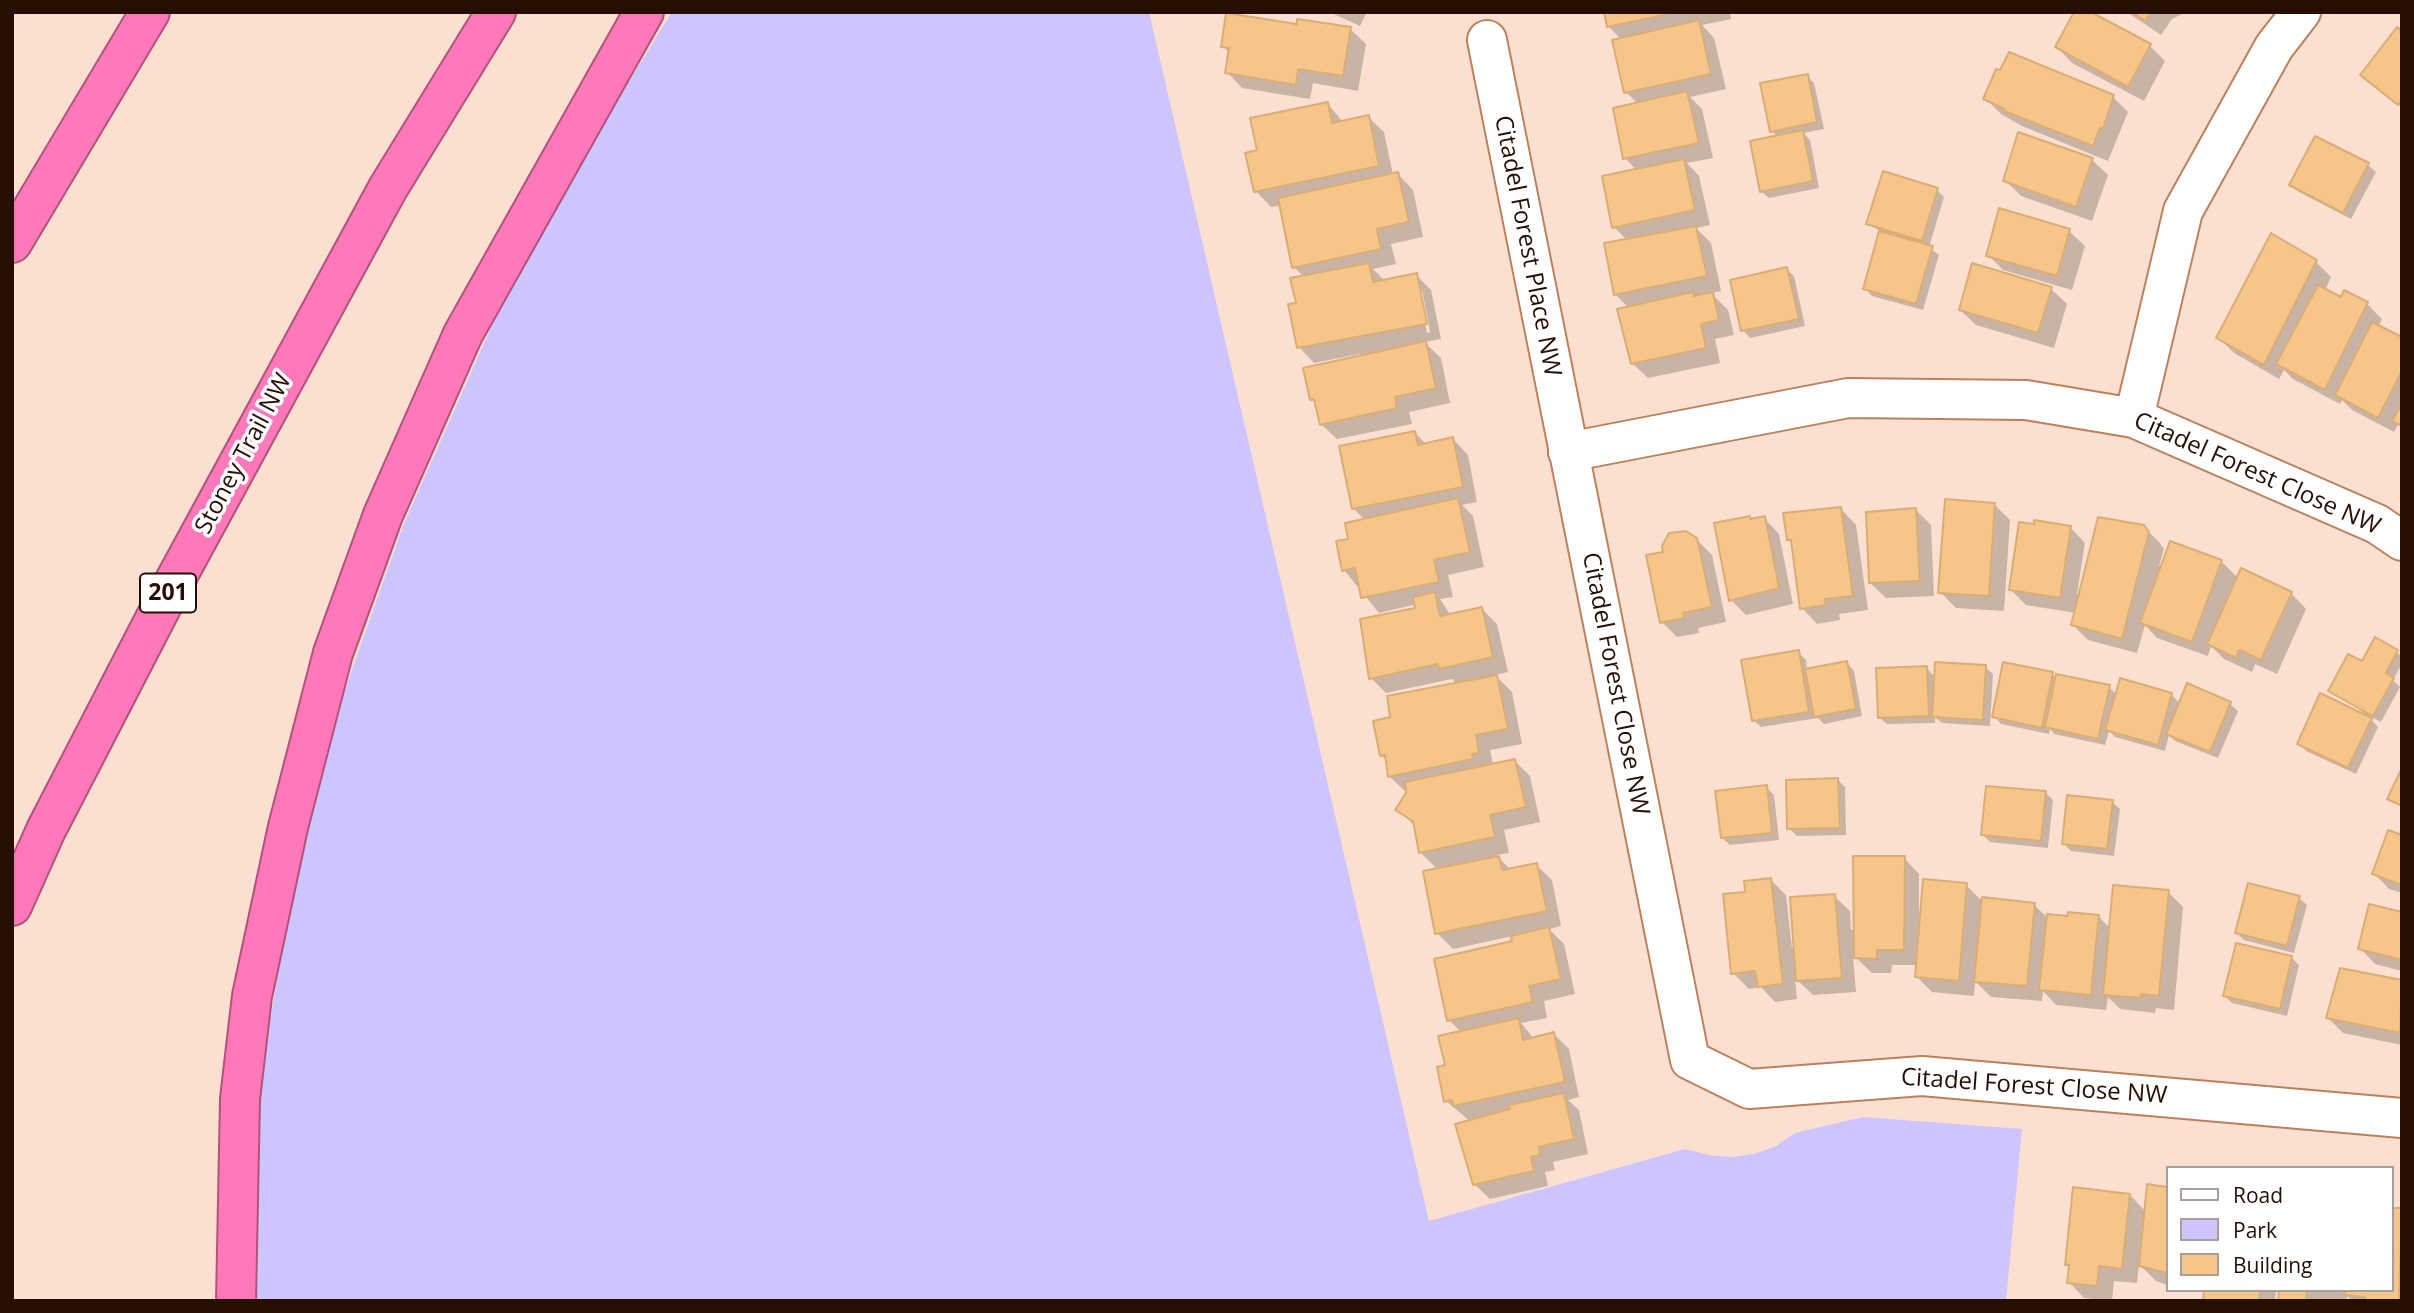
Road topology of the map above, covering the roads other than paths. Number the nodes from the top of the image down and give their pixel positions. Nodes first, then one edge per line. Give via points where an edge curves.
1 (150, 12) edge
2 (496, 12) edge
3 (644, 12) edge
4 (2301, 12) edge
5 (1487, 40) dead end
6 (12, 243) edge
7 (2134, 418) junction
8 (1568, 452) junction
9 (2402, 541) edge
10 (12, 906) edge
11 (2402, 1118) edge
12 (236, 1301) edge

1 - 6 highway
2 - 10 highway, Stoney Trail NW / 201 via 388,188 172,586 46,830
3 - 12 highway via 463,334 383,515 333,653 288,827 253,996 240,1099
4 - 7 street via 2274,47 2183,211
5 - 8 street, Citadel Forest Place NW
7 - 8 street, Citadel Forest Close NW via 2026,400 1848,398
7 - 9 street, Citadel Forest Close NW via 2377,524
8 - 11 street, Citadel Forest Close NW via 1690,1059 1749,1089 1922,1076

